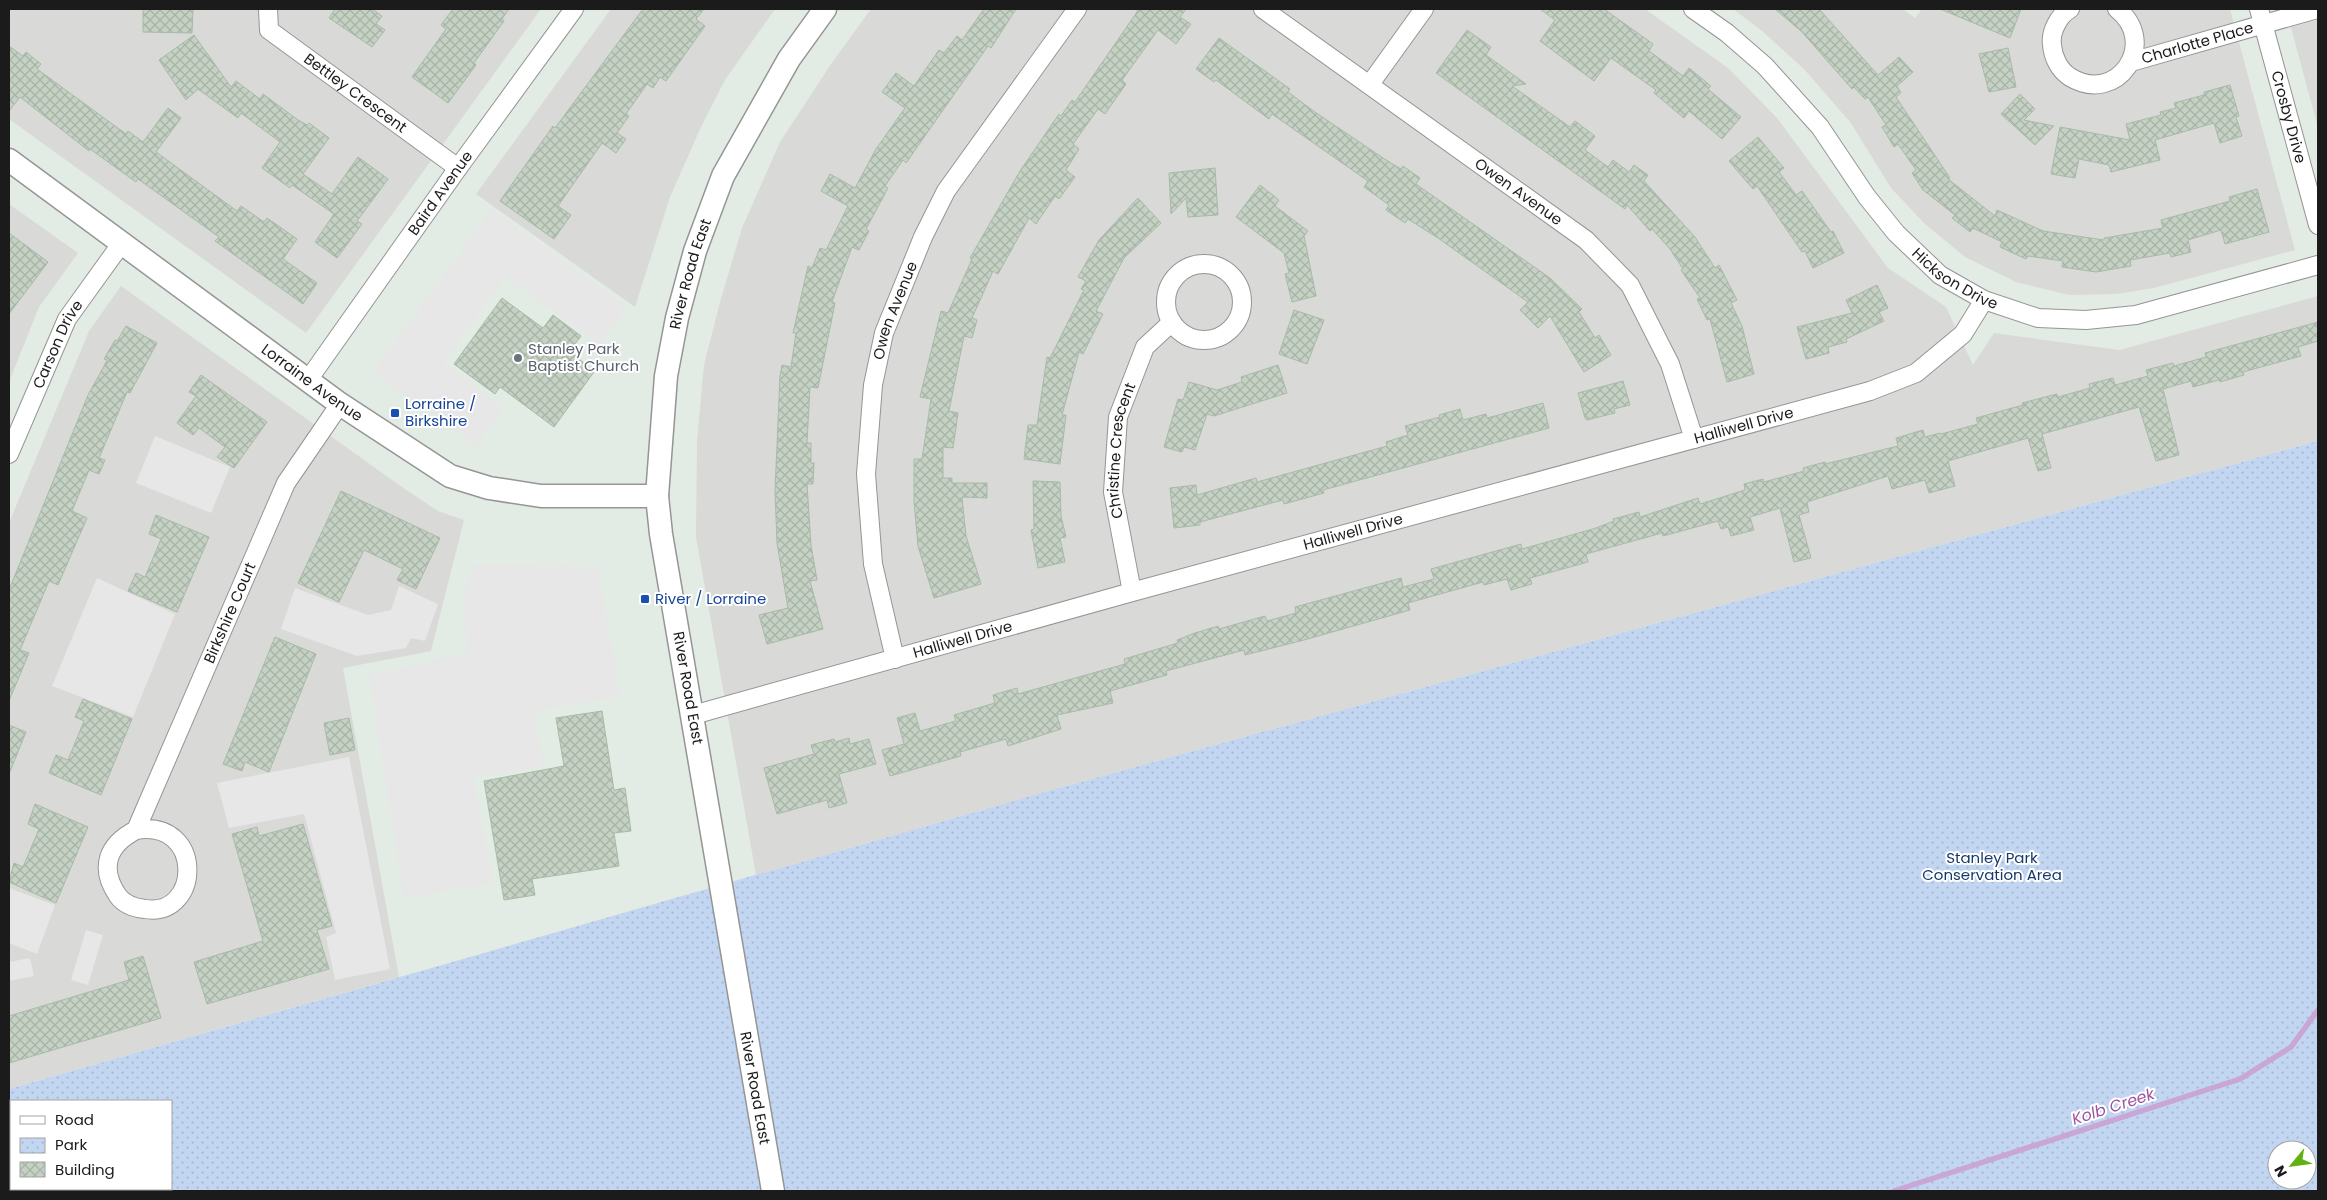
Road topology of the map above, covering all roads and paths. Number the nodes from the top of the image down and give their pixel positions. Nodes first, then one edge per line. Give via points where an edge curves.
1 (268, 9) edge
2 (574, 9) edge
3 (825, 9) edge
4 (1077, 9) edge
5 (1263, 9) edge
6 (1424, 9) edge
7 (1693, 9) edge
8 (2070, 9) edge
9 (2117, 9) edge
10 (2317, 9) edge
11 (2261, 16) edge
12 (2131, 62) junction
13 (1370, 84) junction
14 (9, 160) edge
15 (458, 168) junction
16 (2318, 226) edge
17 (121, 244) junction
18 (2318, 265) edge
19 (1984, 300) junction
20 (1172, 322) junction
21 (308, 380) junction
22 (340, 404) junction
23 (1694, 439) junction
24 (9, 454) edge
25 (657, 496) junction
26 (1132, 592) junction
27 (895, 660) junction
28 (693, 715) junction
29 (136, 830) junction
30 (773, 1191) edge

1 - 15 street, Bettley Crescent via 269,30
2 - 15 street, Baird Avenue
3 - 25 street, River Road East via 789,59 723,176 696,251 677,318 666,376
4 - 27 street, Owen Avenue via 946,192 922,237 884,334 873,385 866,474 873,564
5 - 13 street, Owen Avenue
6 - 13 street
7 - 19 street, Hickson Drive via 1765,66 1820,127 1867,197 1896,233 1940,275
8 - 12 street, Charlotte Place via 2055,26 2051,43 2055,60 2065,74 2078,82 2094,85 2115,78
9 - 12 street, Charlotte Place via 2134,30
10 - 11 street, Charlotte Place
11 - 12 street, Charlotte Place
11 - 16 street, Crosby Drive
13 - 23 street, Owen Avenue via 1586,240 1630,285 1670,364
14 - 17 street, Lorraine Avenue
15 - 21 street, Baird Avenue
17 - 21 street, Lorraine Avenue
17 - 24 street, Carson Drive via 67,319
18 - 19 street, Hickson Drive via 2136,315 2086,320 2038,318
19 - 23 street, Halliwell Drive via 1963,334 1916,373 1870,391
20 - 20 street via 1181,332 1203,340 1216,338 1232,328 1243,301 1234,277 1224,268 1210,263 1196,264 1181,271 1172,281 1166,298
20 - 26 street, Christine Crescent via 1145,347 1118,417 1113,492
21 - 22 street, Lorraine Avenue
22 - 25 street, Lorraine Avenue via 450,476 489,488 541,496
22 - 29 street, Birkshire Court via 286,483
23 - 26 street, Halliwell Drive
25 - 28 street, River Road East via 662,543
26 - 27 street, Halliwell Drive
27 - 28 street, Halliwell Drive
28 - 30 street, River Road East
29 - 29 street via 124,836 114,847 107,871 110,884 120,899 135,908 149,910 176,899 187,880 189,866 185,852 174,838 148,828

